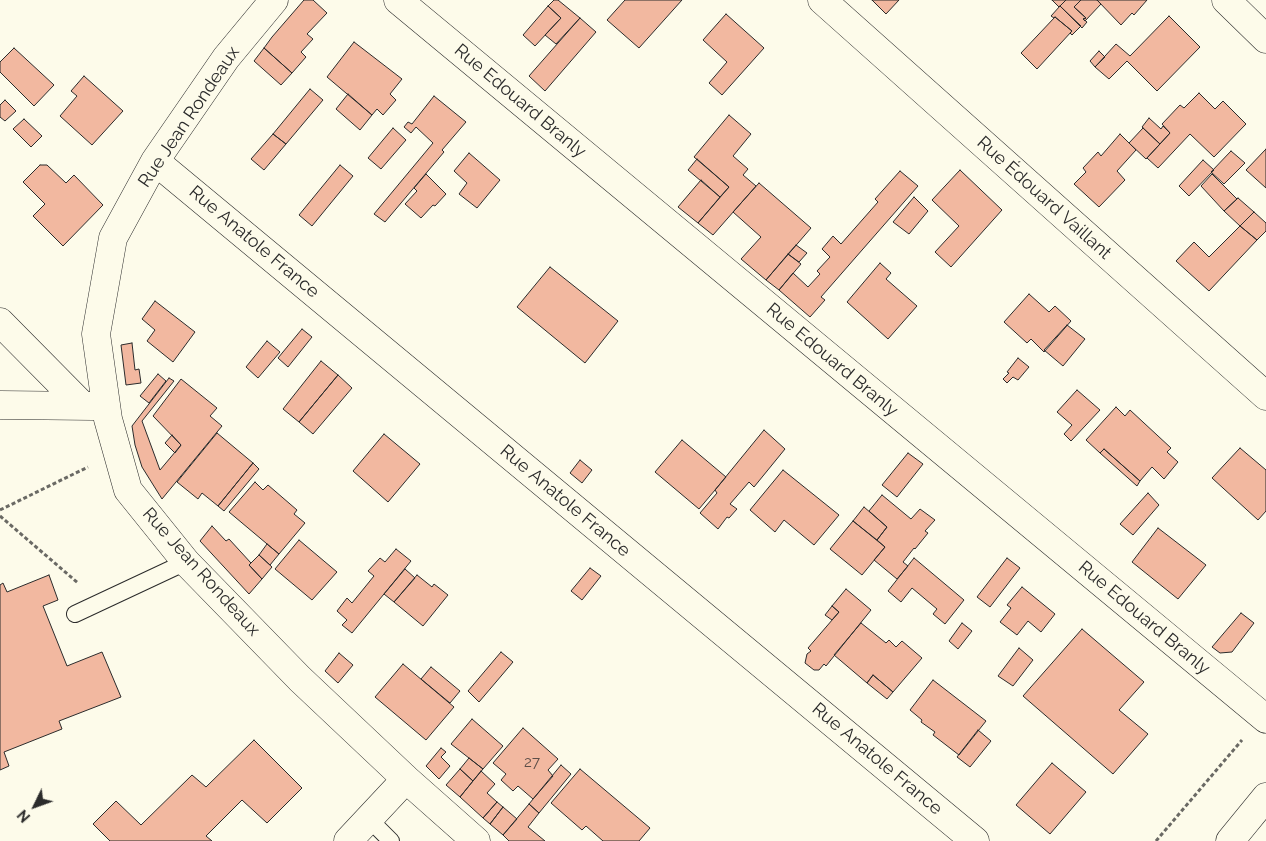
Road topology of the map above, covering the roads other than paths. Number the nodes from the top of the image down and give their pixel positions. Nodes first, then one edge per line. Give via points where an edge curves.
1 (274, 0) edge
2 (398, 0) edge
3 (822, 0) edge
4 (1226, 0) edge
5 (1266, 39) edge
6 (155, 161) junction
7 (0, 322) edge
8 (1266, 396) edge
9 (0, 405) edge
10 (95, 406) junction
11 (186, 562) junction
12 (76, 614) dead end
13 (1264, 718) edge
14 (406, 779) junction
15 (1266, 797) edge
16 (369, 819) junction
17 (348, 841) edge
18 (391, 841) edge
19 (476, 841) edge
20 (975, 841) edge
21 (1230, 841) edge

1 - 6 street, Rue Jean Rondeaux via 226,58
2 - 13 street, Rue Edouard Branly
3 - 8 street, Rue Édouard Vaillant
4 - 5 street
6 - 10 street, Rue Jean Rondeaux via 113,238 96,334
6 - 20 street, Rue Anatole France
7 - 10 street
9 - 10 street
10 - 11 street, Rue Jean Rondeaux via 108,419 128,490
11 - 12 lane
11 - 14 street, Rue Jean Rondeaux via 300,679
14 - 16 street
14 - 19 street, Rue Jean Rondeaux
15 - 21 street
16 - 17 street
16 - 18 lane

